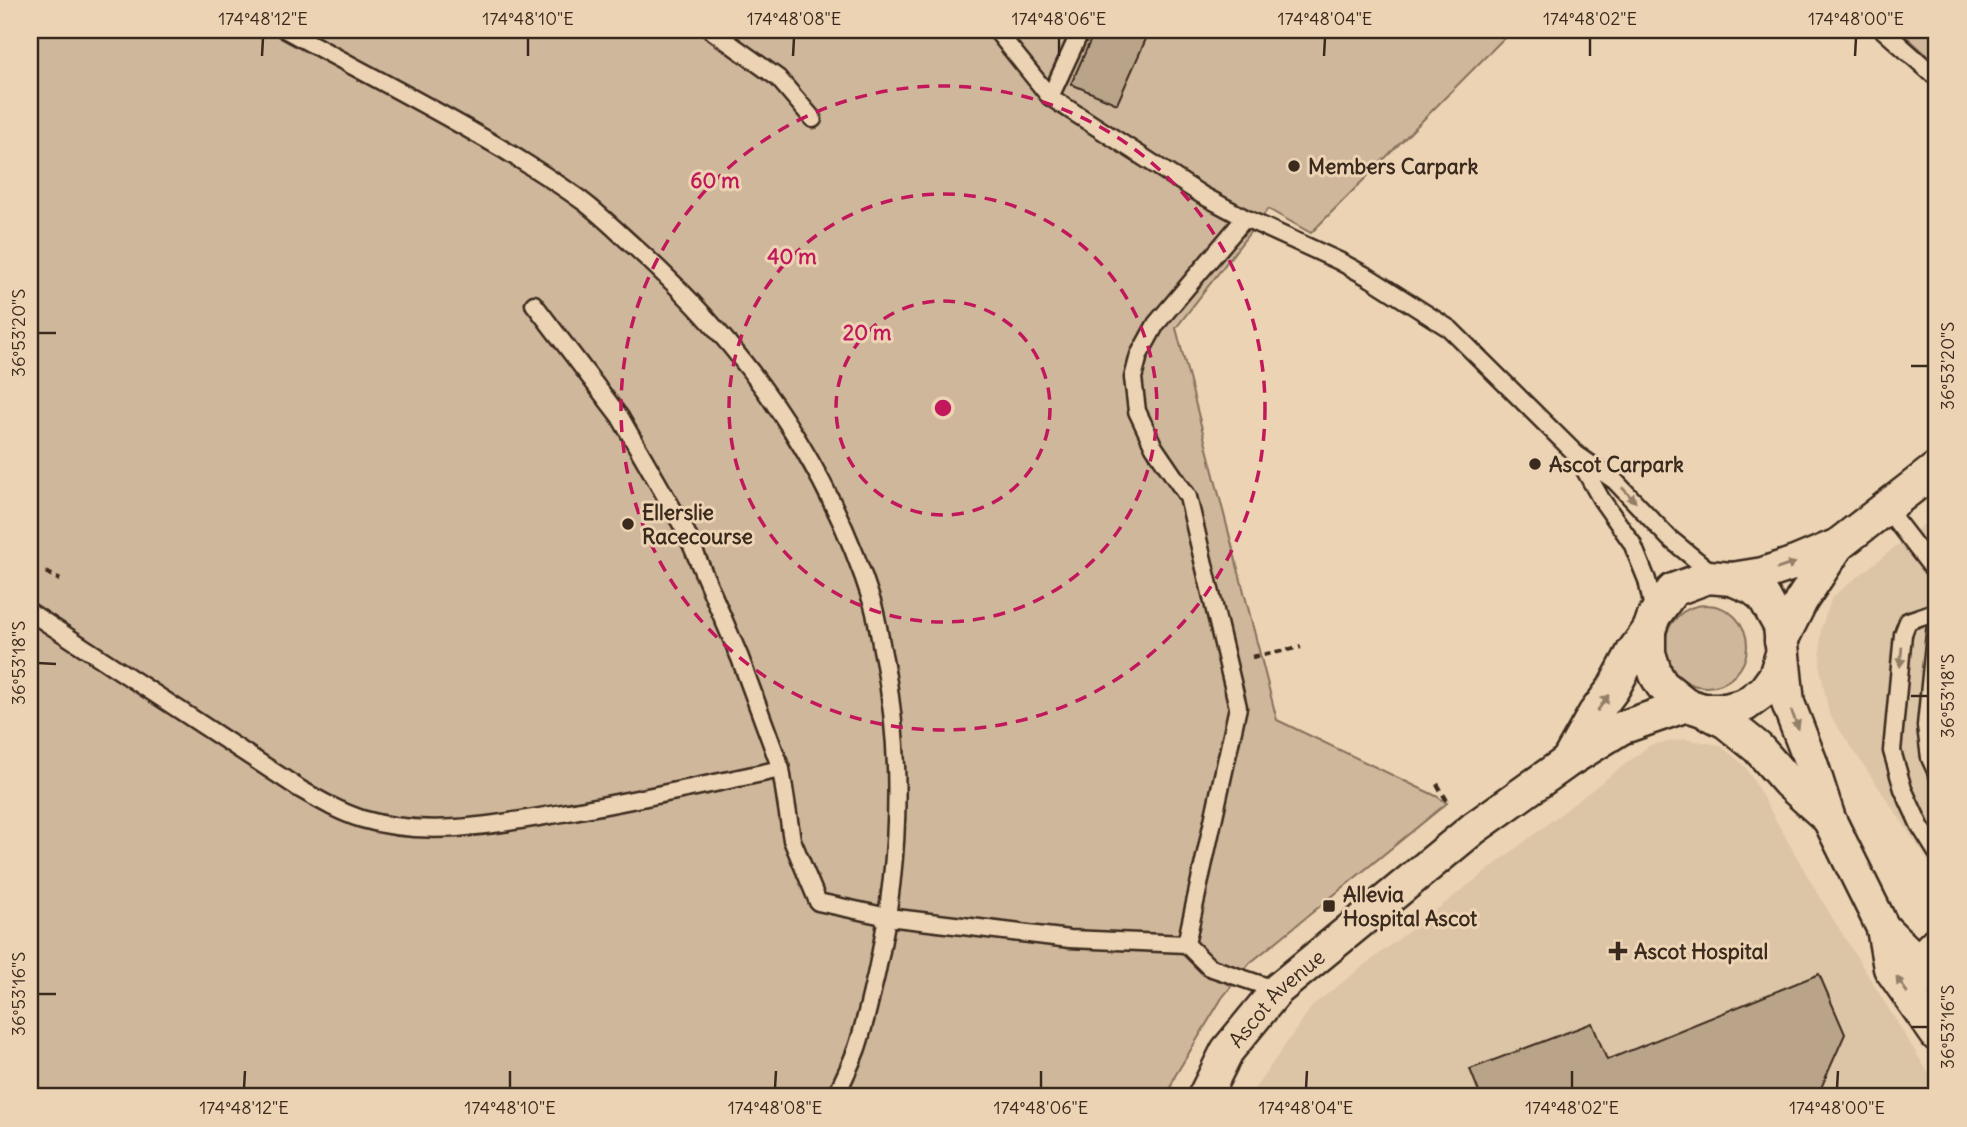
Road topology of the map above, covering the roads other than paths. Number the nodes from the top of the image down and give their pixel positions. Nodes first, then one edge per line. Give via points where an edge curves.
1 (286, 30) edge
2 (710, 30) edge
3 (996, 30) edge
4 (1081, 30) edge
5 (1883, 30) edge
6 (1937, 78) edge
7 (1050, 97) junction
8 (813, 119) dead end
9 (1245, 218) junction
10 (534, 304) dead end
11 (1576, 454) junction
12 (1937, 468) edge
13 (1886, 508) junction
14 (1838, 544) junction
15 (1937, 574) edge
16 (1725, 578) junction
17 (30, 612) edge
18 (1937, 612) edge
19 (1652, 623) junction
20 (1782, 647) junction
21 (1695, 707) junction
22 (1568, 761) junction
23 (781, 769) junction
24 (1937, 773) edge
25 (1829, 819) junction
26 (1937, 853) edge
27 (888, 917) junction
28 (1883, 928) junction
29 (1937, 931) edge
30 (1186, 944) junction
31 (1912, 956) junction
32 (1937, 981) edge
33 (1277, 990) junction
34 (1937, 1035) edge
35 (835, 1097) edge
36 (1204, 1097) edge

1 - 27 lane via 467,128 586,204 675,283 777,406 816,470 848,536 874,609 895,740 897,800
2 - 8 lane via 778,78
3 - 7 lane
4 - 7 lane
5 - 6 lane
7 - 9 lane
9 - 11 lane via 1339,261 1450,329
9 - 30 lane via 1156,324 1133,378 1137,411 1154,447 1188,497 1238,706
10 - 23 lane via 620,417 686,531
11 -> 16 lane via 1615,481 1669,538
11 - 19 lane via 1632,543 1647,580
12 - 13 street
13 - 14 street
13 - 15 lane
16 -> 14 street via 1763,573
14 - 20 street via 1801,601
16 - 19 street via 1708,577 1673,590
16 - 20 street via 1764,597 1780,626
17 - 23 lane via 300,789 364,820 438,830 506,823
18 - 24 lane via 1926,726
18 -> 26 lane via 1908,621 1903,634 1892,751 1903,789
19 - 21 street via 1648,653 1656,675 1662,685
22 -> 19 street, Ascot Avenue
20 - 21 street via 1775,676 1745,705 1726,710
20 -> 25 street via 1788,703
21 - 22 street, Ascot Avenue via 1621,728
21 - 25 street via 1726,722 1758,748
22 - 33 street, Ascot Avenue via 1474,828
23 - 27 lane via 792,840 818,902
25 - 28 street
27 - 30 lane via 1070,939
27 - 35 lane via 857,1049
28 - 31 street
34 -> 28 street via 1890,968
29 - 31 lane
30 - 33 lane via 1209,967
31 - 32 street
33 - 36 street, Ascot Avenue via 1227,1051

